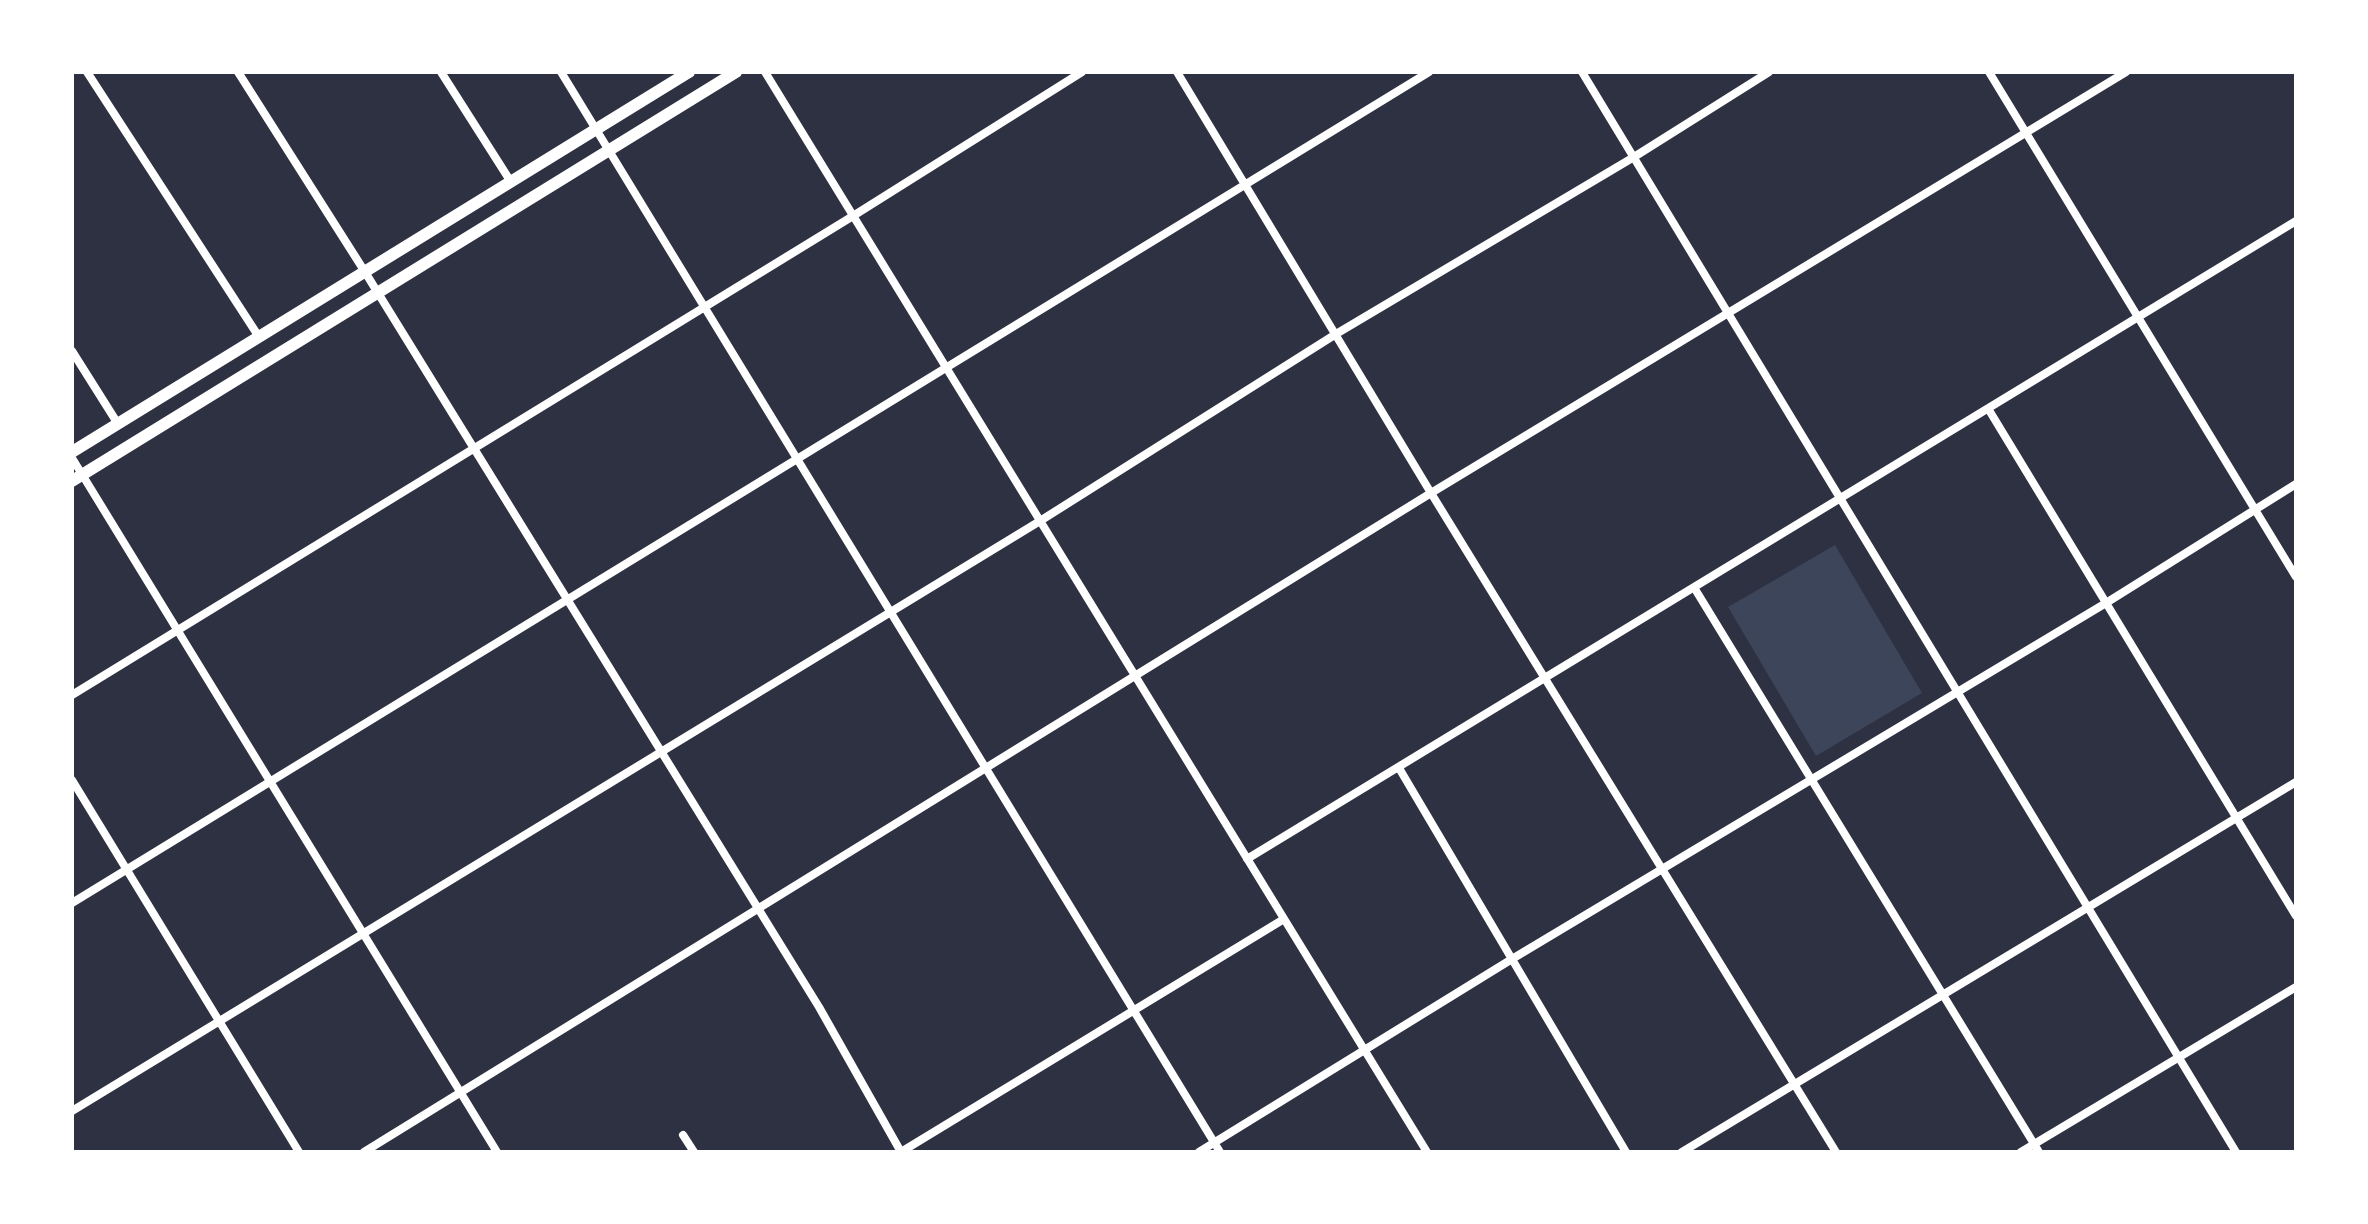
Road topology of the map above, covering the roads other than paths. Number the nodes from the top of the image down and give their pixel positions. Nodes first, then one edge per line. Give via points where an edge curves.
1 (87, 72) edge
2 (238, 72) edge
3 (441, 72) edge
4 (561, 72) edge
5 (689, 72) edge
6 (736, 72) edge
7 (765, 72) edge
8 (1082, 72) edge
9 (1177, 72) edge
10 (1429, 72) edge
11 (1582, 72) edge
12 (1769, 72) edge
13 (1989, 72) edge
14 (2126, 72) edge
15 (595, 130) junction
16 (2026, 133) junction
17 (608, 151) junction
18 (1634, 157) junction
19 (511, 182) junction
20 (1245, 184) junction
21 (853, 216) junction
22 (2296, 221) edge
23 (365, 272) junction
24 (377, 293) junction
25 (704, 308) junction
26 (1729, 313) junction
27 (2139, 318) junction
28 (1336, 334) junction
29 (259, 337) junction
30 (72, 351) edge
31 (946, 369) junction
32 (1989, 410) junction
33 (118, 424) junction
34 (474, 449) junction
35 (72, 455) edge
36 (797, 460) junction
37 (77, 478) edge
38 (2296, 484) edge
39 (1431, 493) junction
40 (1842, 498) junction
41 (2255, 509) junction
42 (1040, 521) junction
43 (2296, 577) edge
44 (1695, 589) junction
45 (567, 600) junction
46 (2106, 603) junction
47 (890, 612) junction
48 (177, 631) junction
49 (1135, 676) junction
50 (1546, 678) junction
51 (1959, 691) junction
52 (72, 695) edge
53 (661, 752) junction
54 (985, 768) junction
55 (1399, 768) junction
56 (1811, 778) junction
57 (72, 780) edge
58 (270, 782) junction
59 (2296, 782) edge
60 (2235, 819) junction
61 (1247, 859) junction
62 (1663, 869) junction
63 (126, 870) junction
64 (72, 903) edge
65 (758, 909) junction
66 (2087, 909) junction
67 (2296, 916) edge
68 (1284, 919) junction
69 (362, 934) junction
70 (1512, 959) junction
71 (2296, 987) edge
72 (1943, 995) junction
73 (1133, 1011) junction
74 (219, 1021) junction
75 (1365, 1051) junction
76 (2178, 1059) junction
77 (1795, 1084) junction
78 (460, 1093) junction
79 (72, 1111) edge
80 (683, 1135) dead end
81 (1214, 1143) junction
82 (2037, 1148) edge
83 (299, 1152) edge
84 (364, 1152) edge
85 (497, 1152) edge
86 (694, 1152) edge
87 (901, 1152) edge
88 (1199, 1152) edge
89 (1220, 1152) edge
90 (1427, 1152) edge
91 (1626, 1152) edge
92 (1682, 1152) edge
93 (1836, 1152) edge
94 (2021, 1152) edge
95 (2236, 1152) edge

1 - 29 street
2 - 23 street
3 - 19 street
4 - 15 street
5 - 15 street
6 - 17 street
7 - 21 street
8 - 21 street
9 - 20 street
10 - 20 street
11 - 18 street
12 - 18 street
13 - 16 street
14 - 16 street
15 - 17 street
15 - 19 street
16 - 26 street
16 - 27 street
17 - 24 street
17 - 25 street
18 - 26 street
18 - 28 street
19 - 23 street
20 - 28 street
20 - 31 street
21 - 25 street
21 - 31 street
22 - 27 street
23 - 24 street
23 - 29 street
24 - 34 street
24 - 37 street
25 - 34 street
25 - 36 street
26 - 39 street
26 - 40 street
27 - 32 street
27 - 41 street
28 - 39 street
28 - 42 street
29 - 33 street
30 - 33 street
31 - 36 street
31 - 42 street
32 - 40 street
32 - 46 street
33 - 35 street
34 - 45 street
34 - 48 street
35 - 37 street
36 - 45 street
36 - 47 street
37 - 48 street
38 - 41 street
39 - 49 street
39 - 50 street
40 - 44 street
40 - 51 street
41 - 43 street
41 - 46 street
42 - 47 street
42 - 49 street
44 - 50 street
44 - 56 street
45 - 53 street
45 - 58 street
46 - 51 street
46 - 60 street
47 - 53 street
47 - 54 street
48 - 52 street
48 - 58 street
49 - 54 street
49 - 61 street
50 - 55 street
50 - 62 street
51 - 56 street
51 - 66 street
53 - 65 street
53 - 69 street
54 - 65 street
54 - 73 street
55 - 61 street
55 - 70 street
56 - 62 street
56 - 72 street
57 - 63 street
58 - 63 street
58 - 69 street
59 - 60 street
60 - 66 street
60 - 67 street
61 - 68 street
62 - 70 street
62 - 77 street
63 - 64 street
63 - 74 street
65 - 78 street
65 - 87 street
66 - 72 street
66 - 76 street
68 - 73 street
68 - 75 street
69 - 74 street
69 - 78 street
70 - 75 street
70 - 91 street
71 - 76 street
72 - 77 street
72 - 82 street
73 - 81 street
73 - 87 street
74 - 79 street
74 - 83 street
75 - 81 street
75 - 90 street
76 - 82 street
76 - 95 street
77 - 92 street
77 - 93 street
78 - 84 street
78 - 85 street
80 - 86 street
81 - 88 street
81 - 89 street
82 - 94 street

